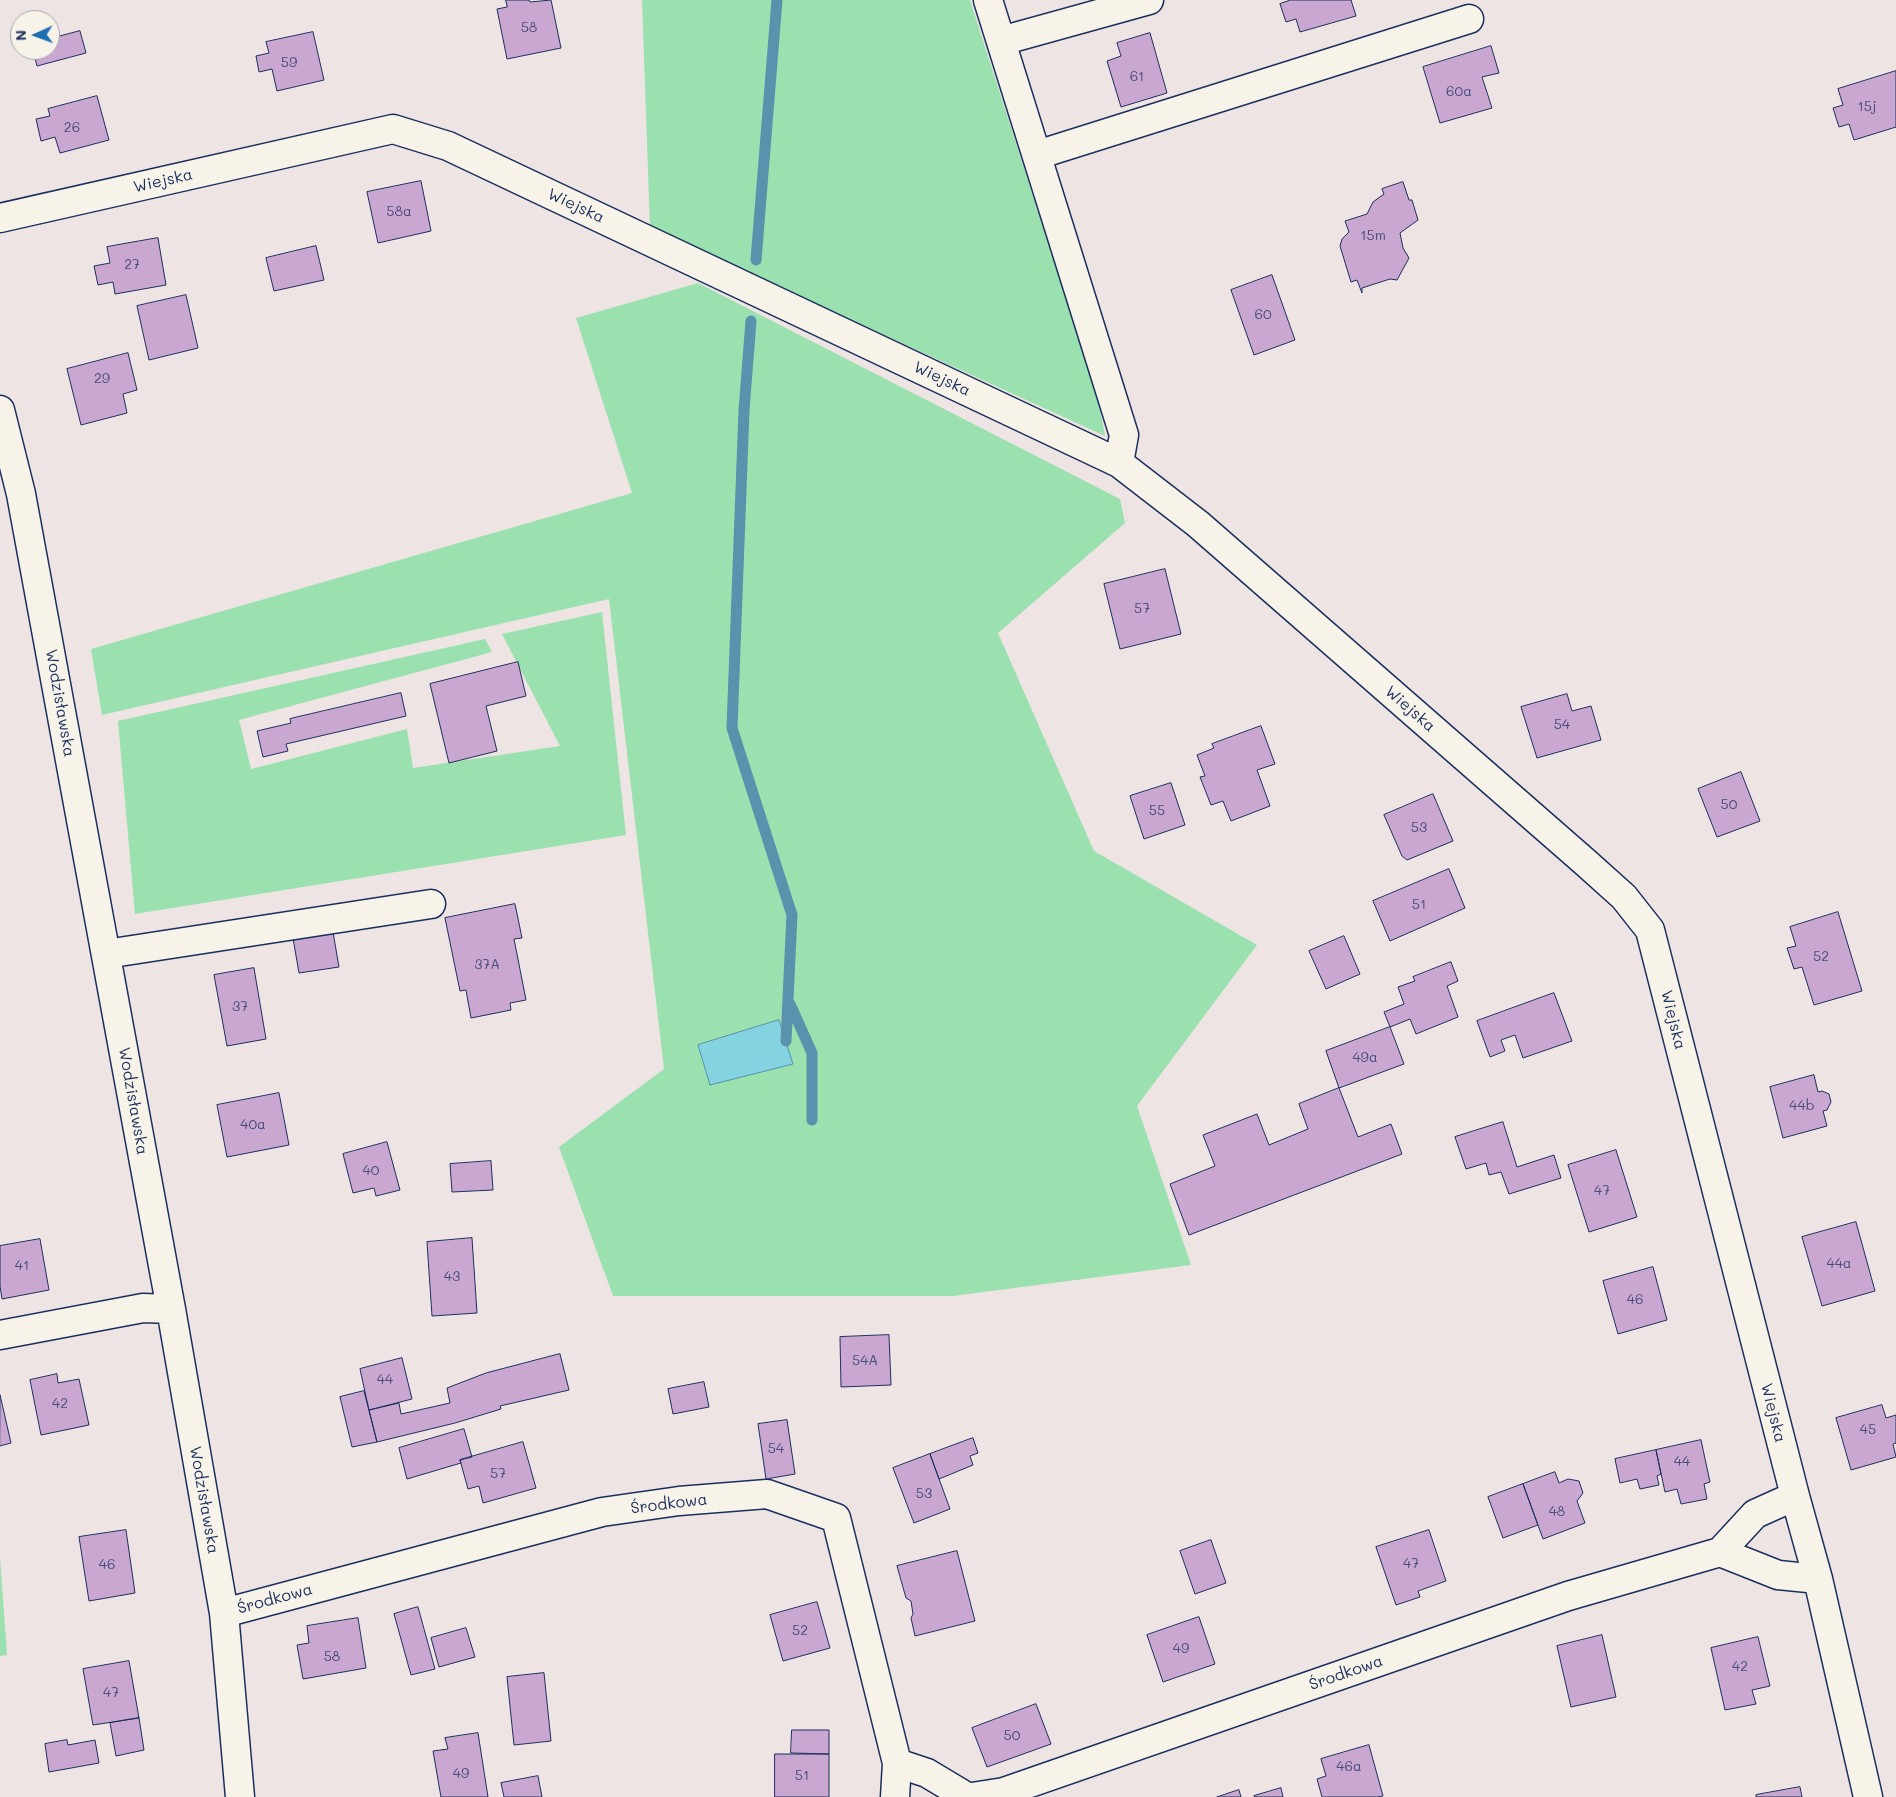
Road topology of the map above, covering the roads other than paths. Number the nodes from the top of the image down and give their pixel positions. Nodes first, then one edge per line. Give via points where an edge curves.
1 (988, 0) edge
2 (1149, 0) edge
3 (1469, 19) dead end
4 (1001, 41) junction
5 (1037, 155) junction
6 (0, 218) edge
7 (0, 410) edge
8 (1120, 463) junction
9 (431, 904) dead end
10 (106, 954) junction
11 (171, 1309) junction
12 (0, 1335) edge
13 (1794, 1496) junction
14 (1720, 1552) junction
15 (1818, 1579) junction
16 (224, 1613) junction
17 (897, 1763) junction
18 (240, 1797) edge
19 (894, 1797) edge
20 (967, 1797) edge
21 (972, 1797) edge
22 (1868, 1797) edge

1 - 4 street
2 - 4 street
3 - 5 street
4 - 5 street
5 - 8 street via 1124,435
6 - 8 street, Wiejska via 393,129 448,146
7 - 10 street, Wodzisławska via 21,494
8 - 13 street, Wiejska via 1198,524 1586,862 1624,897 1650,930
9 - 10 street
10 - 11 street, Wodzisławska
11 - 12 street via 143,1308
11 - 16 street, Wodzisławska
13 - 14 street via 1755,1514
13 - 15 street, Wiejska
14 - 15 street via 1778,1575
14 - 21 street, Środkowa via 1568,1596 1004,1792
15 - 22 street, Wiejska
16 - 17 street, Środkowa via 602,1512 679,1501 767,1494 836,1518
16 - 18 street, Wodzisławska
17 - 19 street, Środkowa
17 - 20 street via 927,1773

